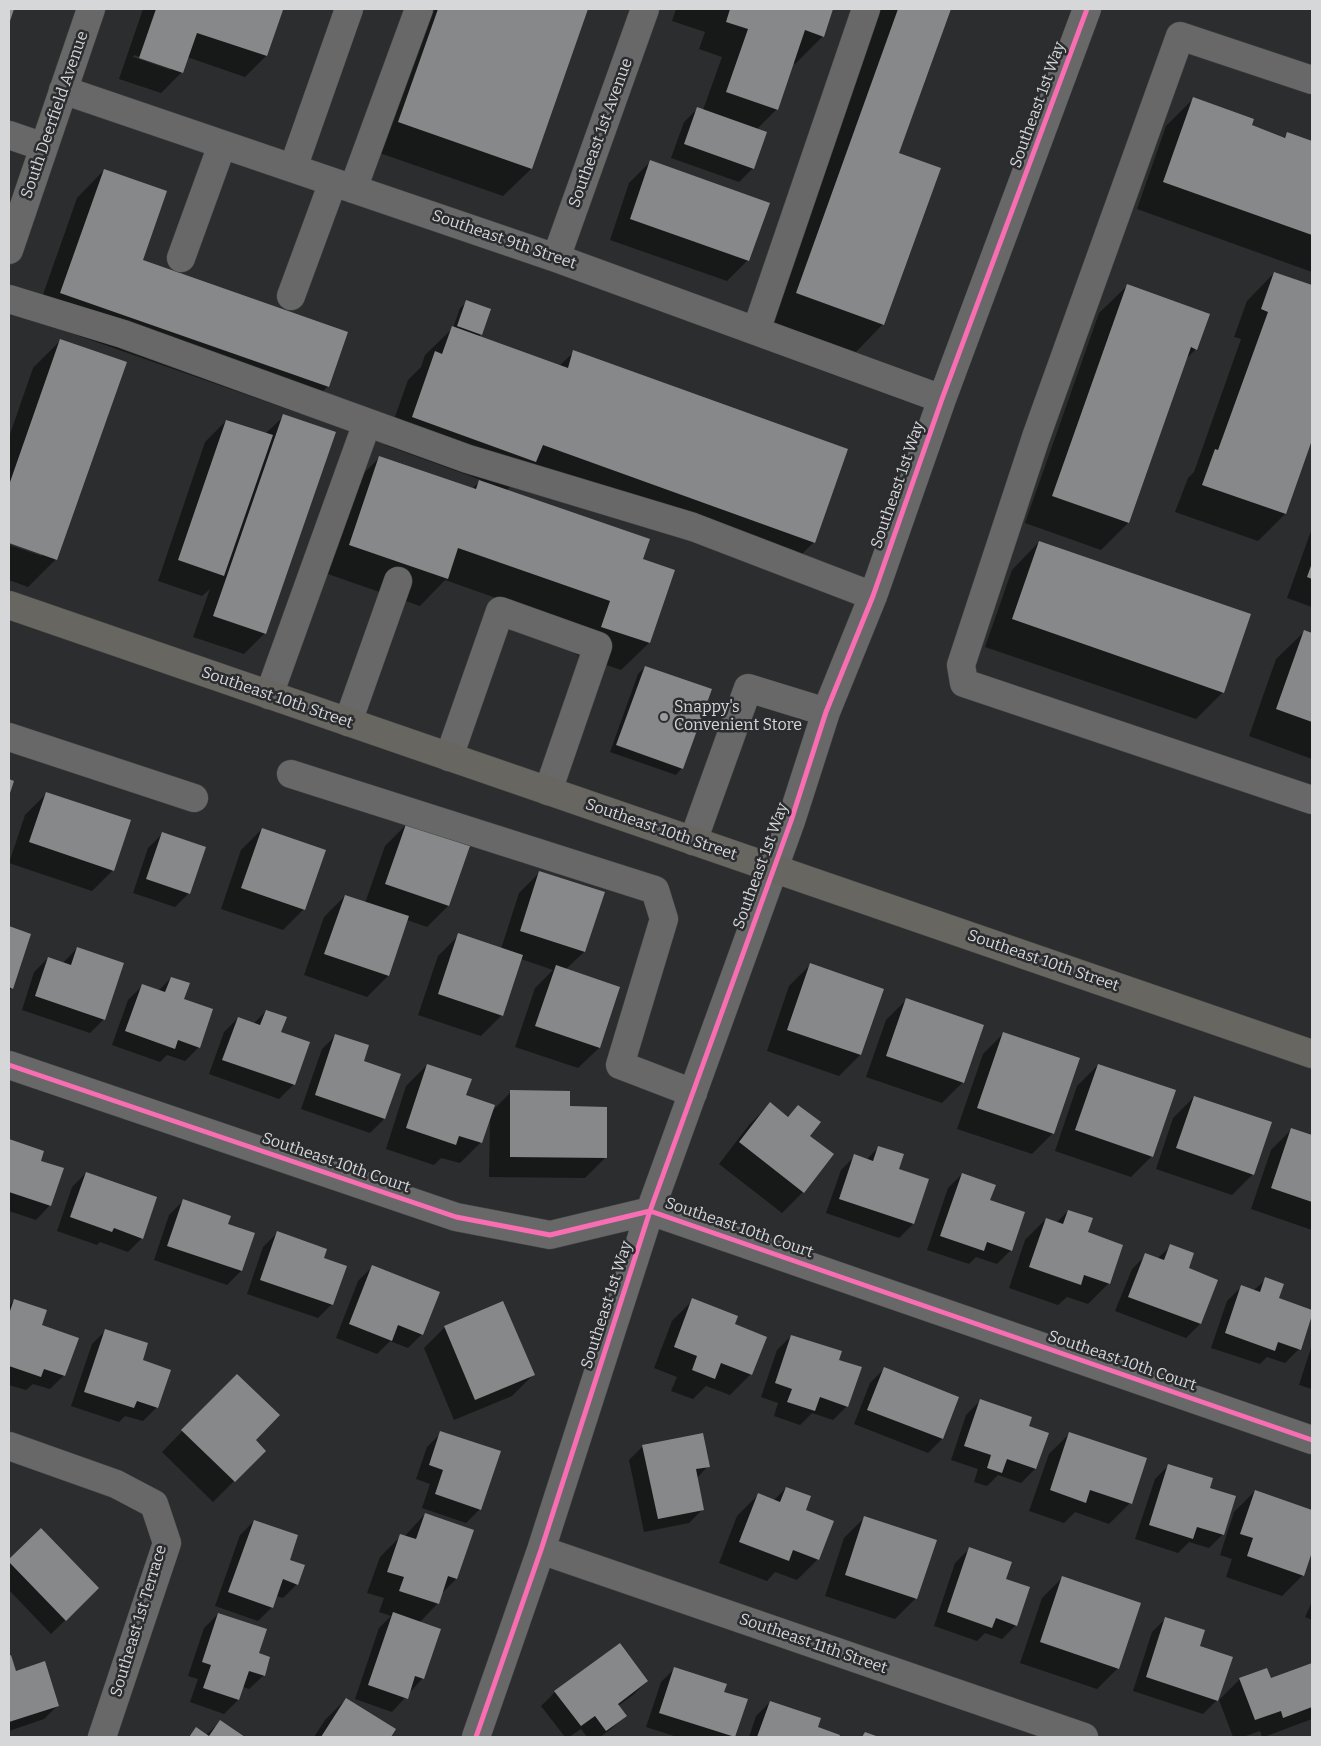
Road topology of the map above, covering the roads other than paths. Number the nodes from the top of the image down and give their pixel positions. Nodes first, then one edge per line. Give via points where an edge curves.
1 (91, 9) edge
2 (349, 9) edge
3 (419, 9) edge
4 (645, 9) edge
5 (866, 9) edge
6 (1087, 9) edge
7 (1312, 80) edge
8 (63, 90) junction
9 (9, 135) edge
10 (222, 145) junction
11 (44, 148) junction
12 (293, 168) junction
13 (343, 185) junction
14 (9, 250) edge
15 (181, 258) dead end
16 (556, 258) junction
17 (291, 296) dead end
18 (9, 299) edge
19 (756, 331) junction
20 (942, 399) junction
21 (367, 423) junction
22 (398, 581) dead end
23 (873, 596) junction
24 (9, 606) edge
25 (269, 695) junction
26 (826, 712) junction
27 (348, 722) junction
28 (9, 737) edge
29 (449, 757) junction
30 (291, 774) dead end
31 (548, 791) junction
32 (194, 798) dead end
33 (1312, 800) edge
34 (693, 841) junction
35 (774, 868) junction
36 (1312, 1054) edge
37 (9, 1065) edge
38 (693, 1093) junction
39 (650, 1211) junction
40 (1312, 1440) edge
41 (9, 1446) edge
42 (542, 1550) junction
43 (102, 1737) edge
44 (476, 1737) edge
45 (1084, 1737) edge

1 - 8 street, South Deerfield Avenue
2 - 12 street
3 - 13 street
4 - 16 street, Southeast 1st Avenue
5 - 19 street
6 - 20 street, Southeast 1st Way
7 - 33 street via 1180,36 1036,437 961,665 964,683
8 - 10 street, Southeast 9th Street
8 - 11 street, South Deerfield Avenue
9 - 11 street
10 - 12 street, Southeast 9th Street
10 - 15 street
11 - 14 street, South Deerfield Avenue
12 - 13 street, Southeast 9th Street
13 - 16 street, Southeast 9th Street
13 - 17 street
16 - 19 street, Southeast 9th Street
18 - 21 street via 122,334
19 - 20 street, Southeast 9th Street
20 - 23 street, Southeast 1st Way
21 - 23 street via 468,459 693,527
21 - 25 street
22 - 27 street
23 - 26 street, Southeast 1st Way
24 - 25 main road, Southeast 10th Street
25 - 27 main road, Southeast 10th Street
26 - 34 street via 748,688
26 - 35 street, Southeast 1st Way
27 - 29 main road, Southeast 10th Street
28 - 32 street
29 - 31 main road, Southeast 10th Street
29 - 31 street via 500,611 598,646
30 - 38 street via 655,890 664,919 620,1065
31 - 34 main road, Southeast 10th Street
34 - 35 main road, Southeast 10th Street
35 - 36 main road, Southeast 10th Street
35 - 38 street, Southeast 1st Way
37 - 39 street, Southeast 10th Court via 456,1217 550,1235
38 - 39 street, Southeast 1st Way
39 - 40 street, Southeast 10th Court
39 - 42 street, Southeast 1st Way
41 - 43 street, Southeast 1st Terrace via 116,1484 154,1504 167,1543
42 - 44 street, Southeast 1st Way
42 - 45 street, Southeast 11th Street

